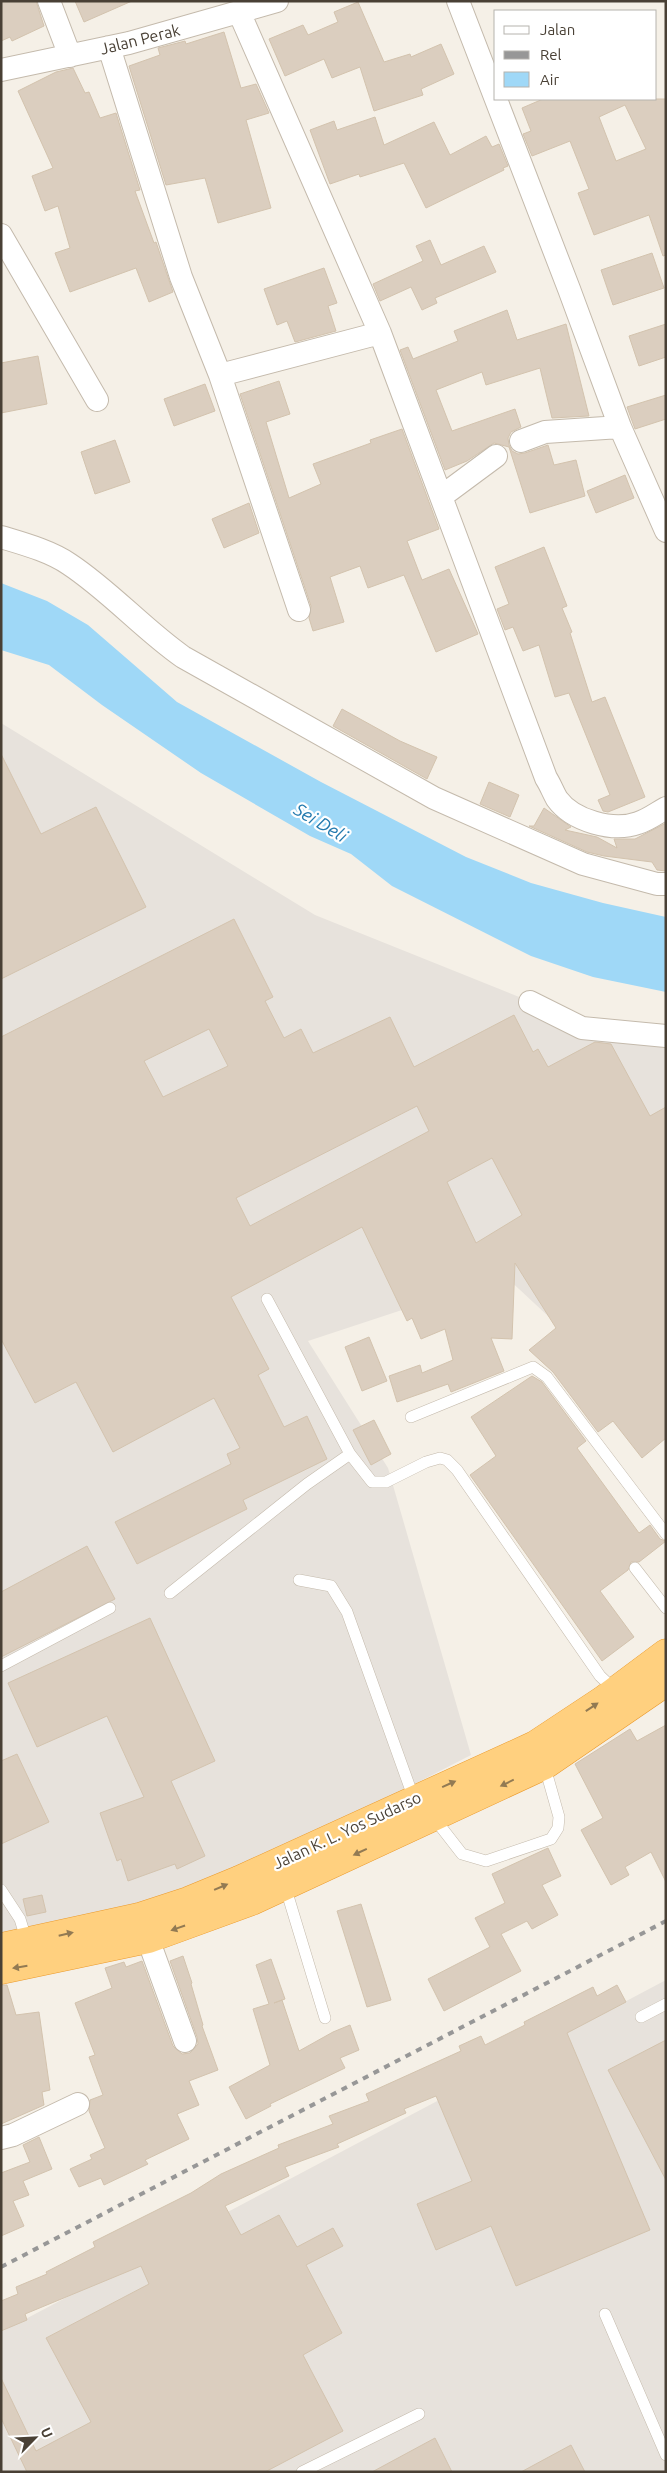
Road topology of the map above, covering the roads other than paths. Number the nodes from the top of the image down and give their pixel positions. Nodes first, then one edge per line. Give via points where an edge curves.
1 (49, 1) edge
2 (458, 1) edge
3 (257, 6) edge
4 (109, 47) junction
5 (70, 56) junction
6 (1, 70) edge
7 (494, 94) edge
8 (496, 100) edge
9 (1, 235) edge
10 (380, 333) junction
11 (220, 375) junction
12 (97, 400) dead end
13 (620, 427) junction
14 (521, 440) dead end
15 (496, 456) dead end
16 (442, 496) junction
17 (666, 531) edge
18 (1, 538) edge
19 (299, 610) dead end
20 (666, 808) edge
21 (666, 884) edge
22 (530, 1002) dead end
23 (666, 1036) edge
24 (268, 1299) dead end
25 (411, 1417) dead end
26 (350, 1454) junction
27 (666, 1534) edge
28 (635, 1568) dead end
29 (299, 1580) dead end
30 (170, 1594) dead end
31 (110, 1608) dead end
32 (666, 1608) edge
33 (666, 1653) edge
34 (1, 1666) edge
35 (666, 1682) edge
36 (616, 1691) junction
37 (540, 1755) junction
38 (414, 1799) junction
39 (434, 1818) junction
40 (285, 1886) junction
41 (1, 1890) edge
42 (148, 1939) junction
43 (14, 1945) edge
44 (1, 1970) edge
45 (666, 2004) edge
46 (641, 2017) dead end
47 (325, 2018) dead end
48 (186, 2042) dead end
49 (78, 2104) dead end
50 (1, 2138) edge
51 (605, 2314) dead end
52 (419, 2414) dead end
53 (666, 2455) edge
54 (302, 2472) edge

1 - 5 street
2 - 7 street
3 - 4 street, Jalan Perak
3 - 10 street
4 - 5 street, Jalan Perak
4 - 11 street via 182,276
5 - 6 street, Jalan Perak
8 - 13 street
9 - 12 street
10 - 11 street
10 - 16 street
11 - 19 street
13 - 14 street via 545,432
13 - 17 street
15 - 16 street
16 - 20 street via 546,778 557,799 576,815 599,824 617,826 638,823
18 - 21 street via 30,546 68,563 98,585 155,638 183,657 434,798 583,864
22 - 23 street via 582,1028
24 - 26 lane
25 - 27 lane via 533,1367 547,1377
26 - 30 lane via 307,1484
26 - 36 lane via 372,1482 386,1482 426,1462 440,1458 447,1460 600,1676
28 - 32 lane
29 - 38 lane via 331,1586 347,1612
31 - 34 lane
33 - 36 highway, Jalan K. L. Yos Sudarso
35 - 37 highway, Jalan K. L. Yos Sudarso
37 -> 36 highway, Jalan K. L. Yos Sudarso
38 -> 37 highway, Jalan K. L. Yos Sudarso
37 -> 39 highway, Jalan K. L. Yos Sudarso
37 - 39 lane via 559,1817 552,1839 486,1862 462,1854
43 -> 38 highway, Jalan K. L. Yos Sudarso via 139,1917 188,1901
39 -> 40 highway, Jalan K. L. Yos Sudarso
40 -> 42 highway, Jalan K. L. Yos Sudarso
40 - 47 lane
41 - 43 lane via 20,1919
42 -> 44 highway, Jalan K. L. Yos Sudarso
42 - 48 street
45 - 46 lane
49 - 50 street
51 - 53 lane
52 - 54 lane

